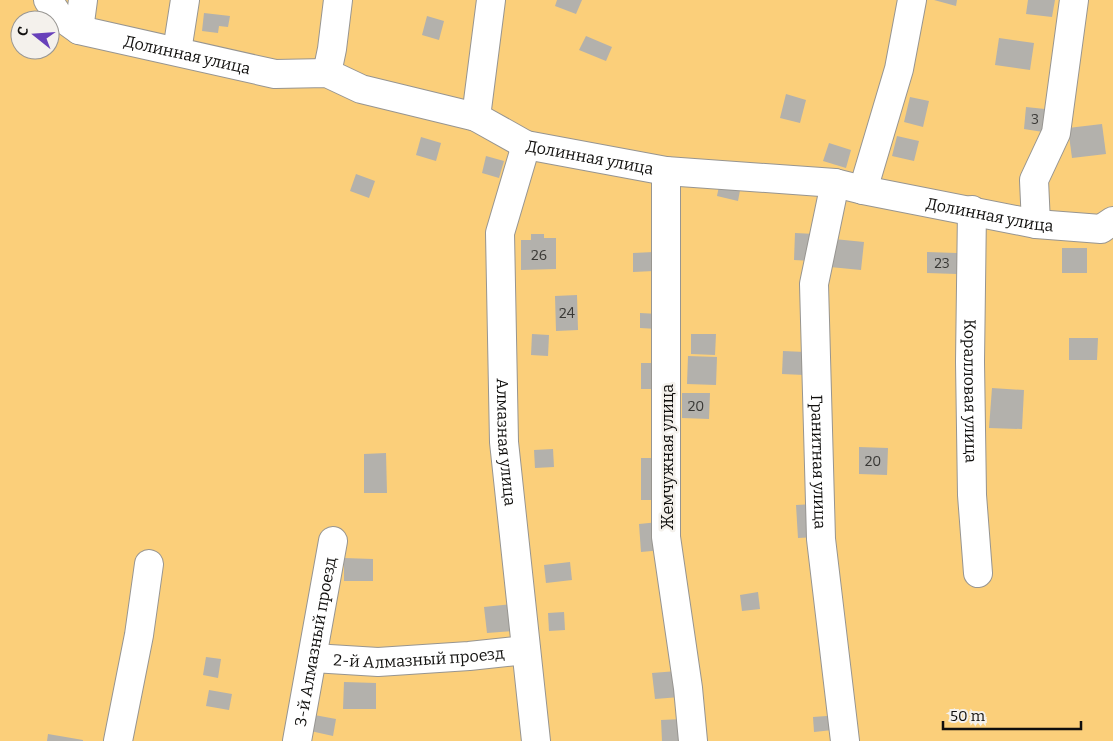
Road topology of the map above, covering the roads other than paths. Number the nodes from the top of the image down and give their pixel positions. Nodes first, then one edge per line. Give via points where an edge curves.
1 (48, 0) edge
2 (83, 0) edge
3 (185, 0) edge
4 (338, 0) edge
5 (491, 0) edge
6 (912, 0) edge
7 (1074, 0) edge
8 (78, 30) junction
9 (177, 51) junction
10 (327, 72) junction
11 (476, 116) junction
12 (526, 145) junction
13 (666, 171) junction
14 (835, 183) junction
15 (863, 190) junction
16 (972, 210) junction
17 (1113, 221) edge
18 (1036, 224) junction
19 (333, 542) dead end
20 (149, 564) dead end
21 (978, 573) dead end
22 (526, 650) junction
23 (313, 658) junction
24 (118, 741) edge
25 (297, 741) edge
26 (536, 741) edge
27 (693, 741) edge
28 (845, 741) edge

1 - 8 street via 58,14
2 - 8 street
3 - 9 street
4 - 10 street
5 - 11 street
6 - 15 street via 899,69
7 - 18 street via 1056,132 1034,180
8 - 9 street, Долинная улица
9 - 10 street, Долинная улица via 275,74
10 - 11 street, Долинная улица via 361,89
11 - 12 street, Долинная улица
12 - 13 street, Долинная улица
12 - 22 street, Алмазная улица via 500,233 504,442
13 - 14 street, Долинная улица
13 - 27 street, Жемчужная улица via 666,536
14 - 15 street, Долинная улица
14 - 28 street, Гранитная улица via 814,284 821,539
15 - 16 street, Долинная улица
16 - 18 street, Долинная улица
16 - 21 street, Коралловая улица via 972,495
17 - 18 street, Долинная улица via 1101,229
19 - 23 street, 3-й Алмазный проезд
20 - 24 street
22 - 23 street, 2-й Алмазный проезд via 378,662
22 - 26 street, Алмазная улица
23 - 25 street, 3-й Алмазный проезд

